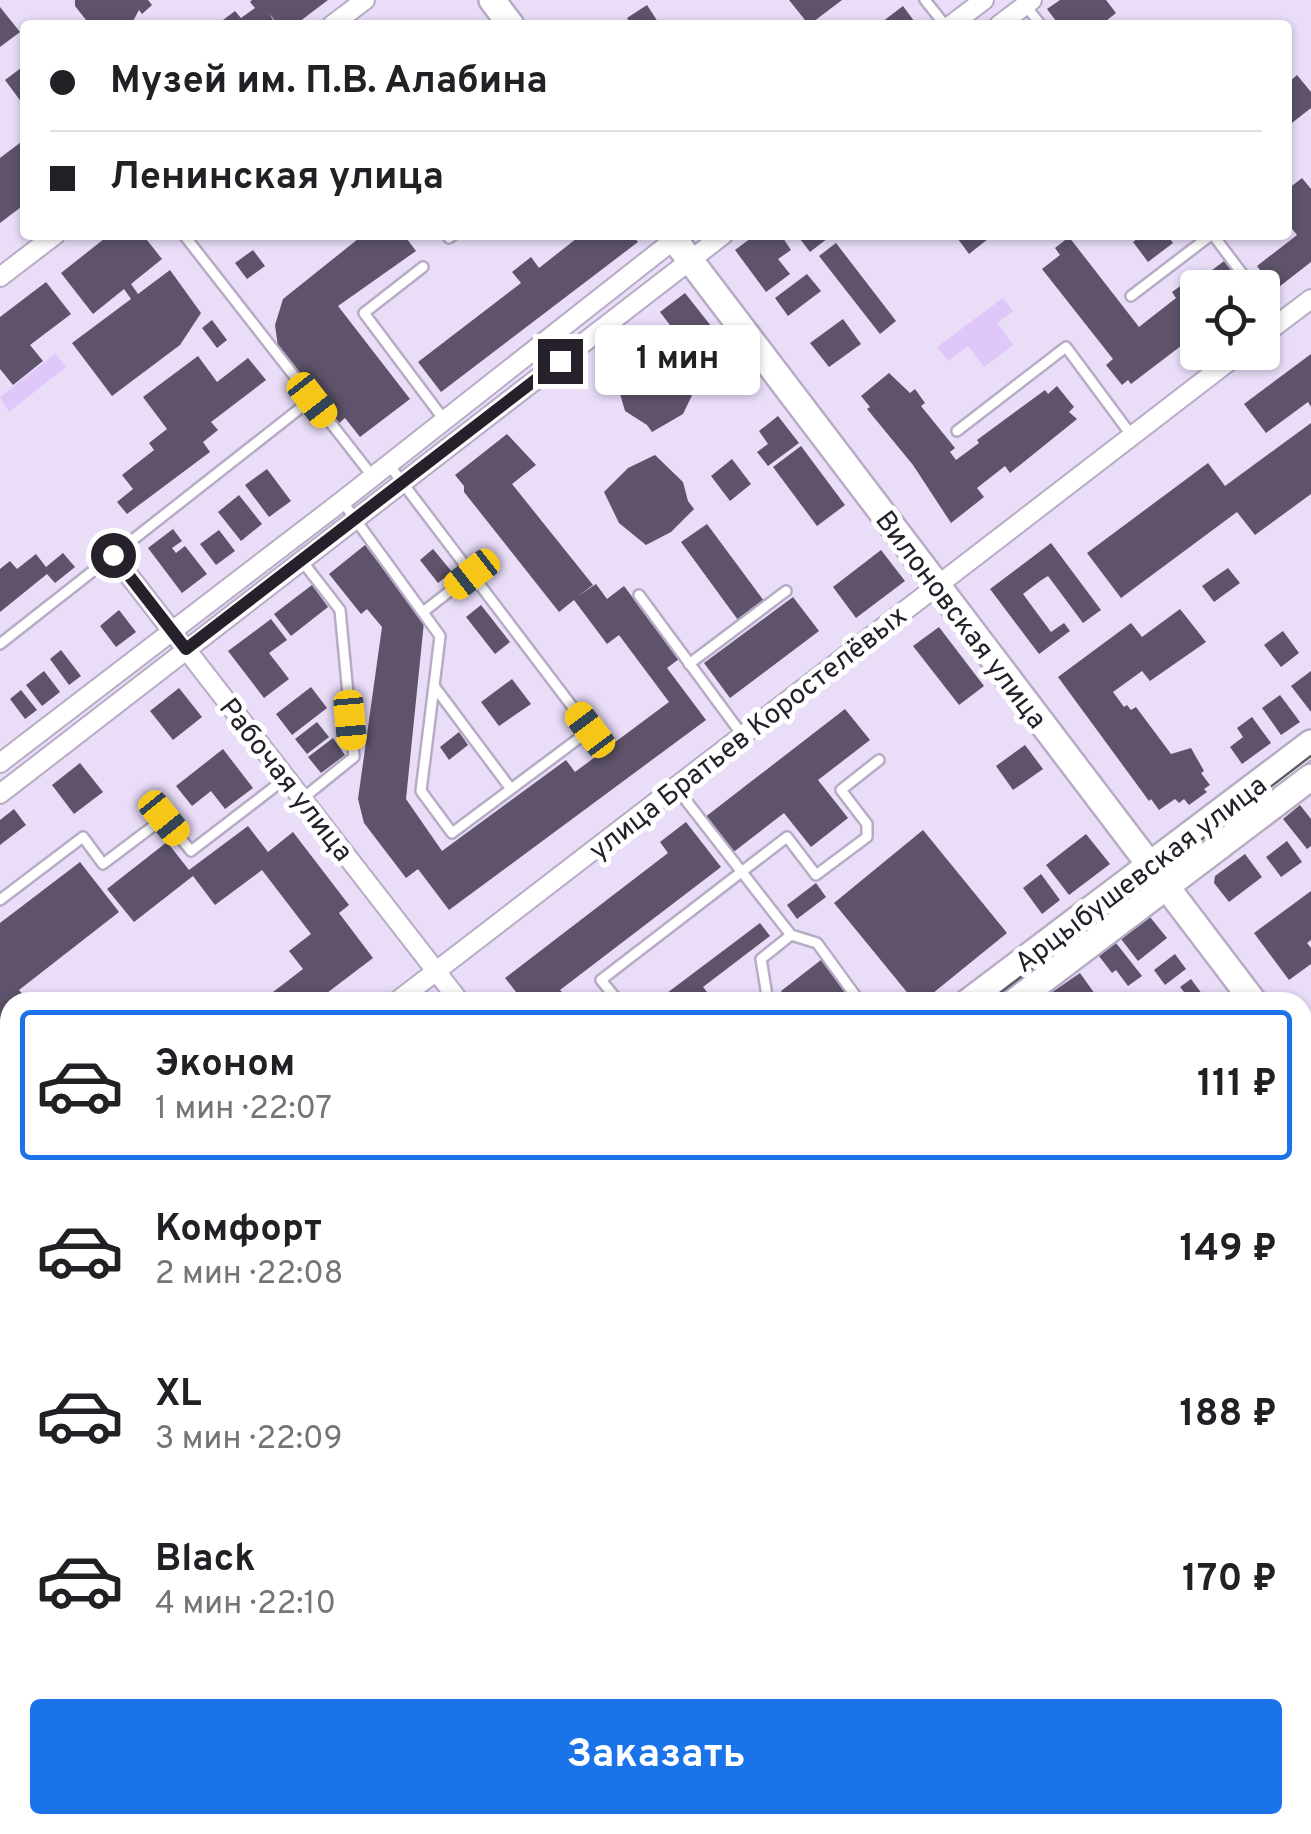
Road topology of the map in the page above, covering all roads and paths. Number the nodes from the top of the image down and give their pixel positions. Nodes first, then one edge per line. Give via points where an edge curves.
1 (366, 0) edge
2 (492, 0) edge
3 (926, 0) edge
4 (984, 0) edge
5 (1029, 2) edge
6 (339, 20) edge
7 (507, 20) edge
8 (944, 20) edge
9 (955, 20) edge
10 (1006, 20) edge
11 (48, 240) edge
12 (188, 240) edge
13 (1205, 240) edge
14 (1216, 240) edge
15 (679, 242) edge
16 (423, 267) dead end
17 (1240, 270) edge
18 (0, 277) edge
19 (1131, 296) dead end
20 (1311, 298) edge
21 (1280, 322) edge
22 (518, 364) junction
23 (1217, 370) edge
24 (494, 383) junction
25 (532, 383) junction
26 (312, 400) junction
27 (508, 402) junction
28 (444, 421) junction
29 (956, 431) dead end
30 (1132, 436) junction
31 (389, 465) junction
32 (372, 477) junction
33 (403, 484) junction
34 (342, 502) junction
35 (356, 520) junction
36 (113, 555) junction
37 (302, 561) junction
38 (472, 574) junction
39 (936, 584) junction
40 (786, 591) dead end
41 (638, 596) dead end
42 (423, 612) junction
43 (171, 630) junction
44 (0, 644) edge
45 (186, 649) junction
46 (690, 664) junction
47 (434, 686) junction
48 (49, 726) junction
49 (743, 736) junction
50 (1311, 743) edge
51 (64, 744) junction
52 (880, 760) dead end
53 (0, 764) edge
54 (1311, 777) edge
55 (286, 778) junction
56 (677, 788) junction
57 (511, 789) junction
58 (0, 794) edge
59 (302, 799) junction
60 (1150, 866) junction
61 (741, 872) junction
62 (1166, 887) junction
63 (0, 900) edge
64 (791, 935) junction
65 (436, 970) junction
66 (408, 992) edge
67 (452, 992) edge
68 (611, 992) edge
69 (766, 992) edge
70 (853, 992) edge
71 (981, 992) edge
72 (1027, 992) edge
73 (1246, 992) edge

1 - 6 street
2 - 7 main road
3 - 8 lane
4 - 9 street
5 - 10 street
11 - 18 street
12 - 26 lane
13 - 19 lane
14 - 17 lane
15 - 22 street
15 - 25 street
15 - 39 main road, Вилоновская улица
16 - 28 lane via 364,313
20 - 21 street
22 - 24 street
22 - 25 lane
23 - 30 street, улица Братьев Коростелёвых
24 - 27 lane
24 - 28 street
25 - 27 street
26 - 32 lane
26 - 36 lane
27 - 33 street
28 - 31 street
29 - 30 lane via 1066,346
30 - 39 street, улица Братьев Коростелёвых
31 - 32 street
31 - 33 lane
32 - 34 street
33 - 35 street
33 - 38 lane
34 - 35 lane
34 - 43 street
35 - 37 street
35 - 42 lane
36 - 43 street, Рабочая улица
36 - 44 lane
37 - 45 street
37 - 59 lane via 340,610 354,756
38 - 42 lane
38 - 57 lane via 590,730
39 - 49 street, улица Братьев Коростелёвых
39 - 60 main road, Вилоновская улица
40 - 46 lane
41 - 46 lane
42 - 47 lane via 440,636
43 - 45 street, Рабочая улица
43 - 48 street
45 - 51 street
45 - 55 street, Рабочая улица
46 - 49 lane
47 - 57 lane
47 - 57 lane via 421,792 452,833
48 - 51 lane
48 - 53 street
49 - 56 street, улица Братьев Коростелёвых
50 - 60 main road, Арцыбушевская улица
51 - 58 street
52 - 61 lane via 841,790 867,824 867,837 816,875 787,837
54 - 62 main road, Арцыбушевская улица
55 - 59 street, Рабочая улица
55 - 63 lane via 191,851 164,818 104,864 83,837
56 - 61 lane
56 - 65 street, улица Братьев Коростелёвых
59 - 65 street, Рабочая улица
60 - 62 main road, Вилоновская улица
60 - 71 main road, Арцыбушевская улица
61 - 64 lane
61 - 68 lane via 601,980
62 - 72 main road, Арцыбушевская улица
62 - 73 main road, Вилоновская улица
64 - 69 lane via 761,959
64 - 70 lane via 818,943
65 - 66 street, улица Братьев Коростелёвых
65 - 67 street, Рабочая улица

